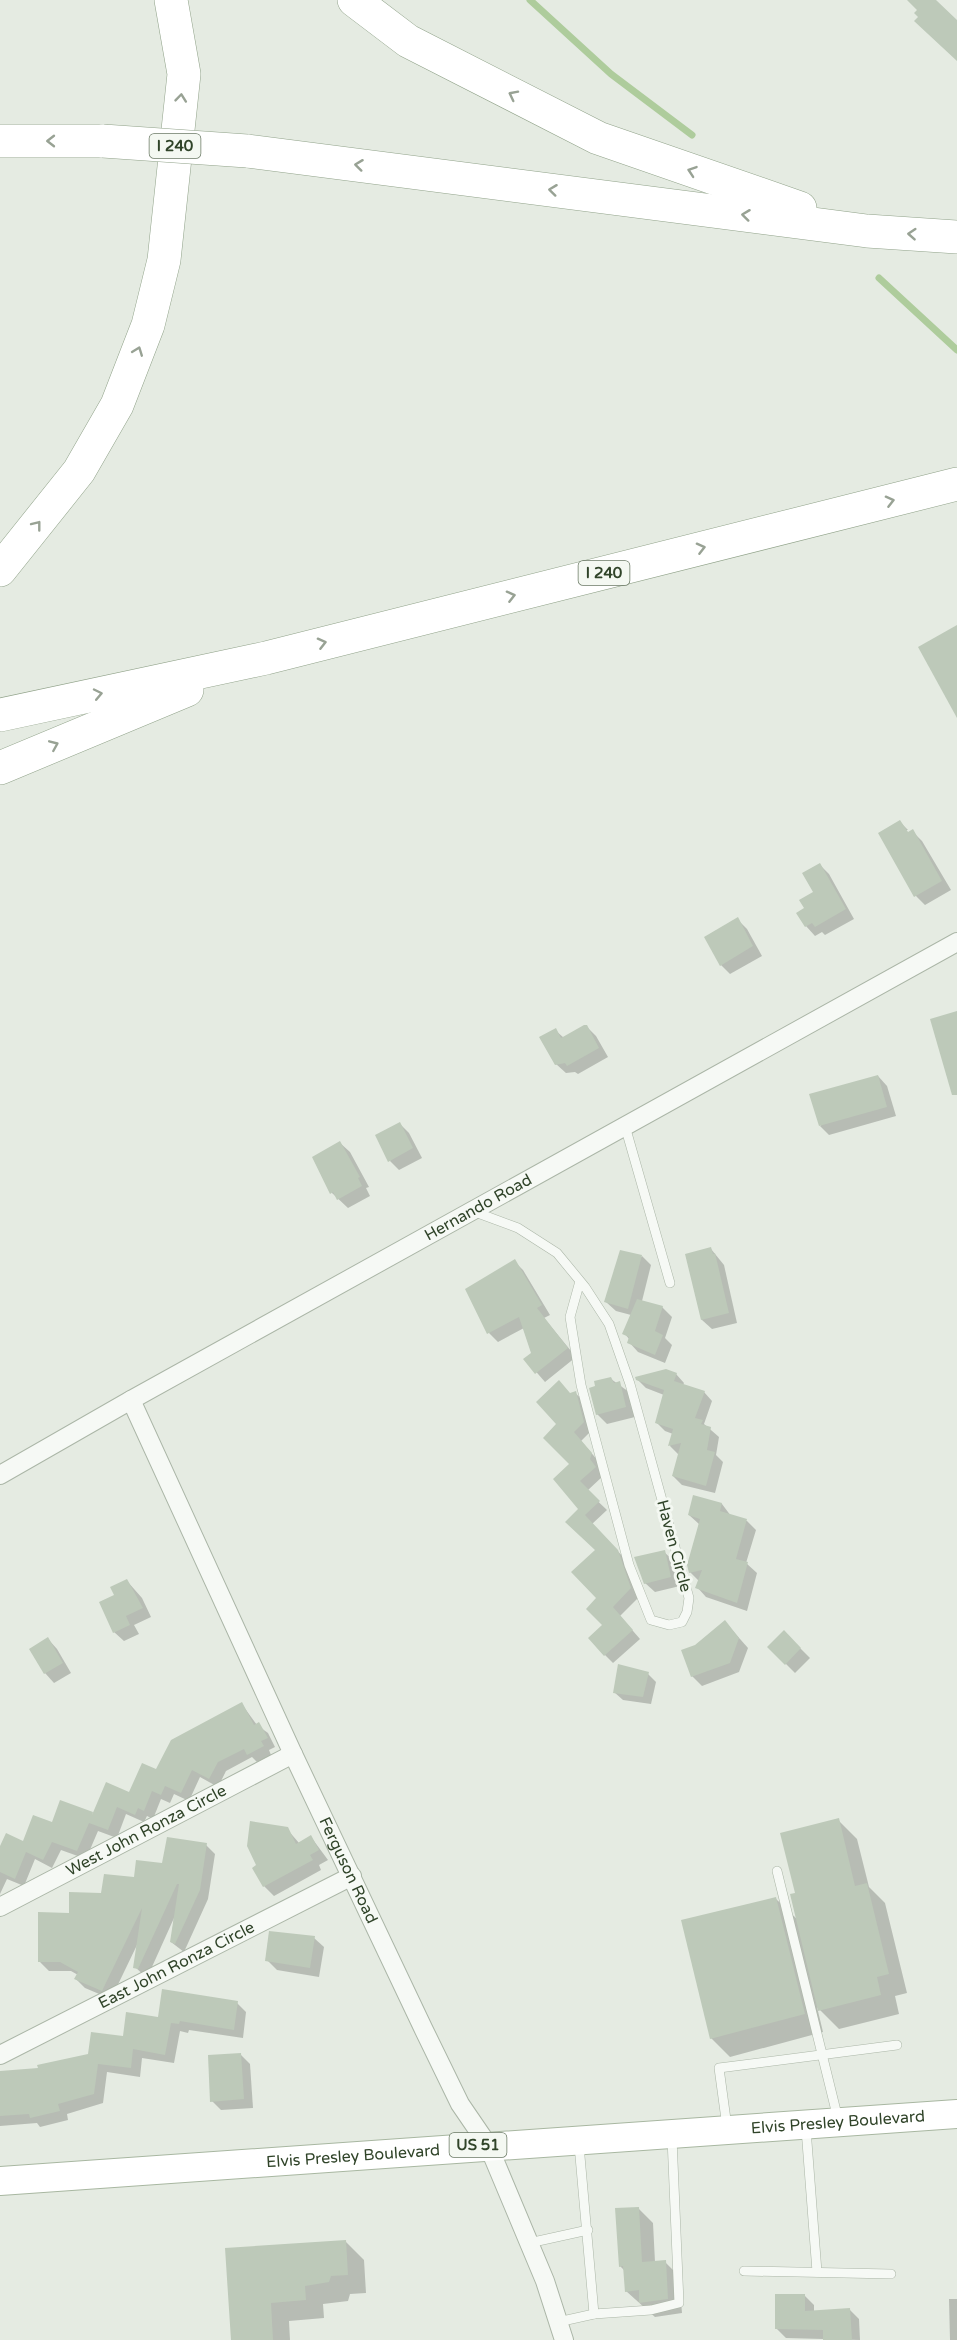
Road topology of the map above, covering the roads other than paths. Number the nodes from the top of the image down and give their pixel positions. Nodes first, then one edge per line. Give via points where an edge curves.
1 (171, 0) edge
2 (354, 0) edge
3 (0, 141) edge
4 (867, 231) junction
5 (957, 237) edge
6 (952, 486) edge
7 (0, 570) edge
8 (266, 658) junction
9 (0, 715) edge
10 (0, 768) edge
11 (957, 942) edge
12 (625, 1126) junction
13 (475, 1212) junction
14 (580, 1281) junction
15 (670, 1283) dead end
16 (132, 1400) junction
17 (0, 1475) edge
18 (293, 1754) junction
19 (777, 1871) dead end
20 (352, 1876) junction
21 (0, 1907) edge
22 (897, 2045) dead end
23 (822, 2054) junction
24 (1, 2056) edge
25 (957, 2114) edge
26 (839, 2121) junction
27 (805, 2124) junction
28 (727, 2129) junction
29 (672, 2133) junction
30 (578, 2139) junction
31 (488, 2145) junction
32 (0, 2181) edge
33 (588, 2230) junction
34 (529, 2242) junction
35 (744, 2271) dead end
36 (817, 2272) junction
37 (891, 2274) dead end
38 (594, 2314) junction
39 (558, 2322) junction
40 (564, 2340) edge

7 -> 1 highway via 79,471 117,405 148,325 164,260 183,74
4 -> 2 highway via 598,138 408,41
4 -> 3 highway, I 240, bridge via 247,151 103,141
5 -> 4 highway, I 240
8 -> 6 highway, I 240
9 -> 8 highway
10 -> 8 highway
11 - 12 street, Hernando Road
12 - 13 street, Hernando Road
12 - 15 lane
13 - 14 lane, Haven Circle via 518,1228 557,1253
13 - 16 street, Hernando Road
14 - 14 lane, Haven Circle via 570,1317 592,1427 629,1565 651,1620 669,1625 682,1622 689,1598 630,1384 609,1324
16 - 17 street, Hernando Road
16 - 18 street, Ferguson Road
18 - 20 street, Ferguson Road
18 - 21 street, West John Ronza Circle
19 - 23 lane
20 - 24 street, East John Ronza Circle
20 - 31 street, Ferguson Road via 460,2104
22 - 23 lane
23 - 26 lane
23 - 28 lane via 719,2068
25 - 26 main road, Elvis Presley Boulevard / US 51
26 - 27 main road, Elvis Presley Boulevard / US 51
27 - 28 main road, Elvis Presley Boulevard / US 51
27 - 36 lane
28 - 29 main road, Elvis Presley Boulevard / US 51
29 - 30 main road, Elvis Presley Boulevard / US 51
29 - 38 lane via 679,2303 651,2310
30 - 31 main road, Elvis Presley Boulevard / US 51
30 - 33 lane
31 - 32 main road, Elvis Presley Boulevard / US 51
31 - 34 street, Ferguson Road
33 - 34 lane
33 - 38 lane
34 - 39 street, Ferguson Road
35 - 36 lane
36 - 37 lane
38 - 39 lane
39 - 40 street, Ferguson Road

